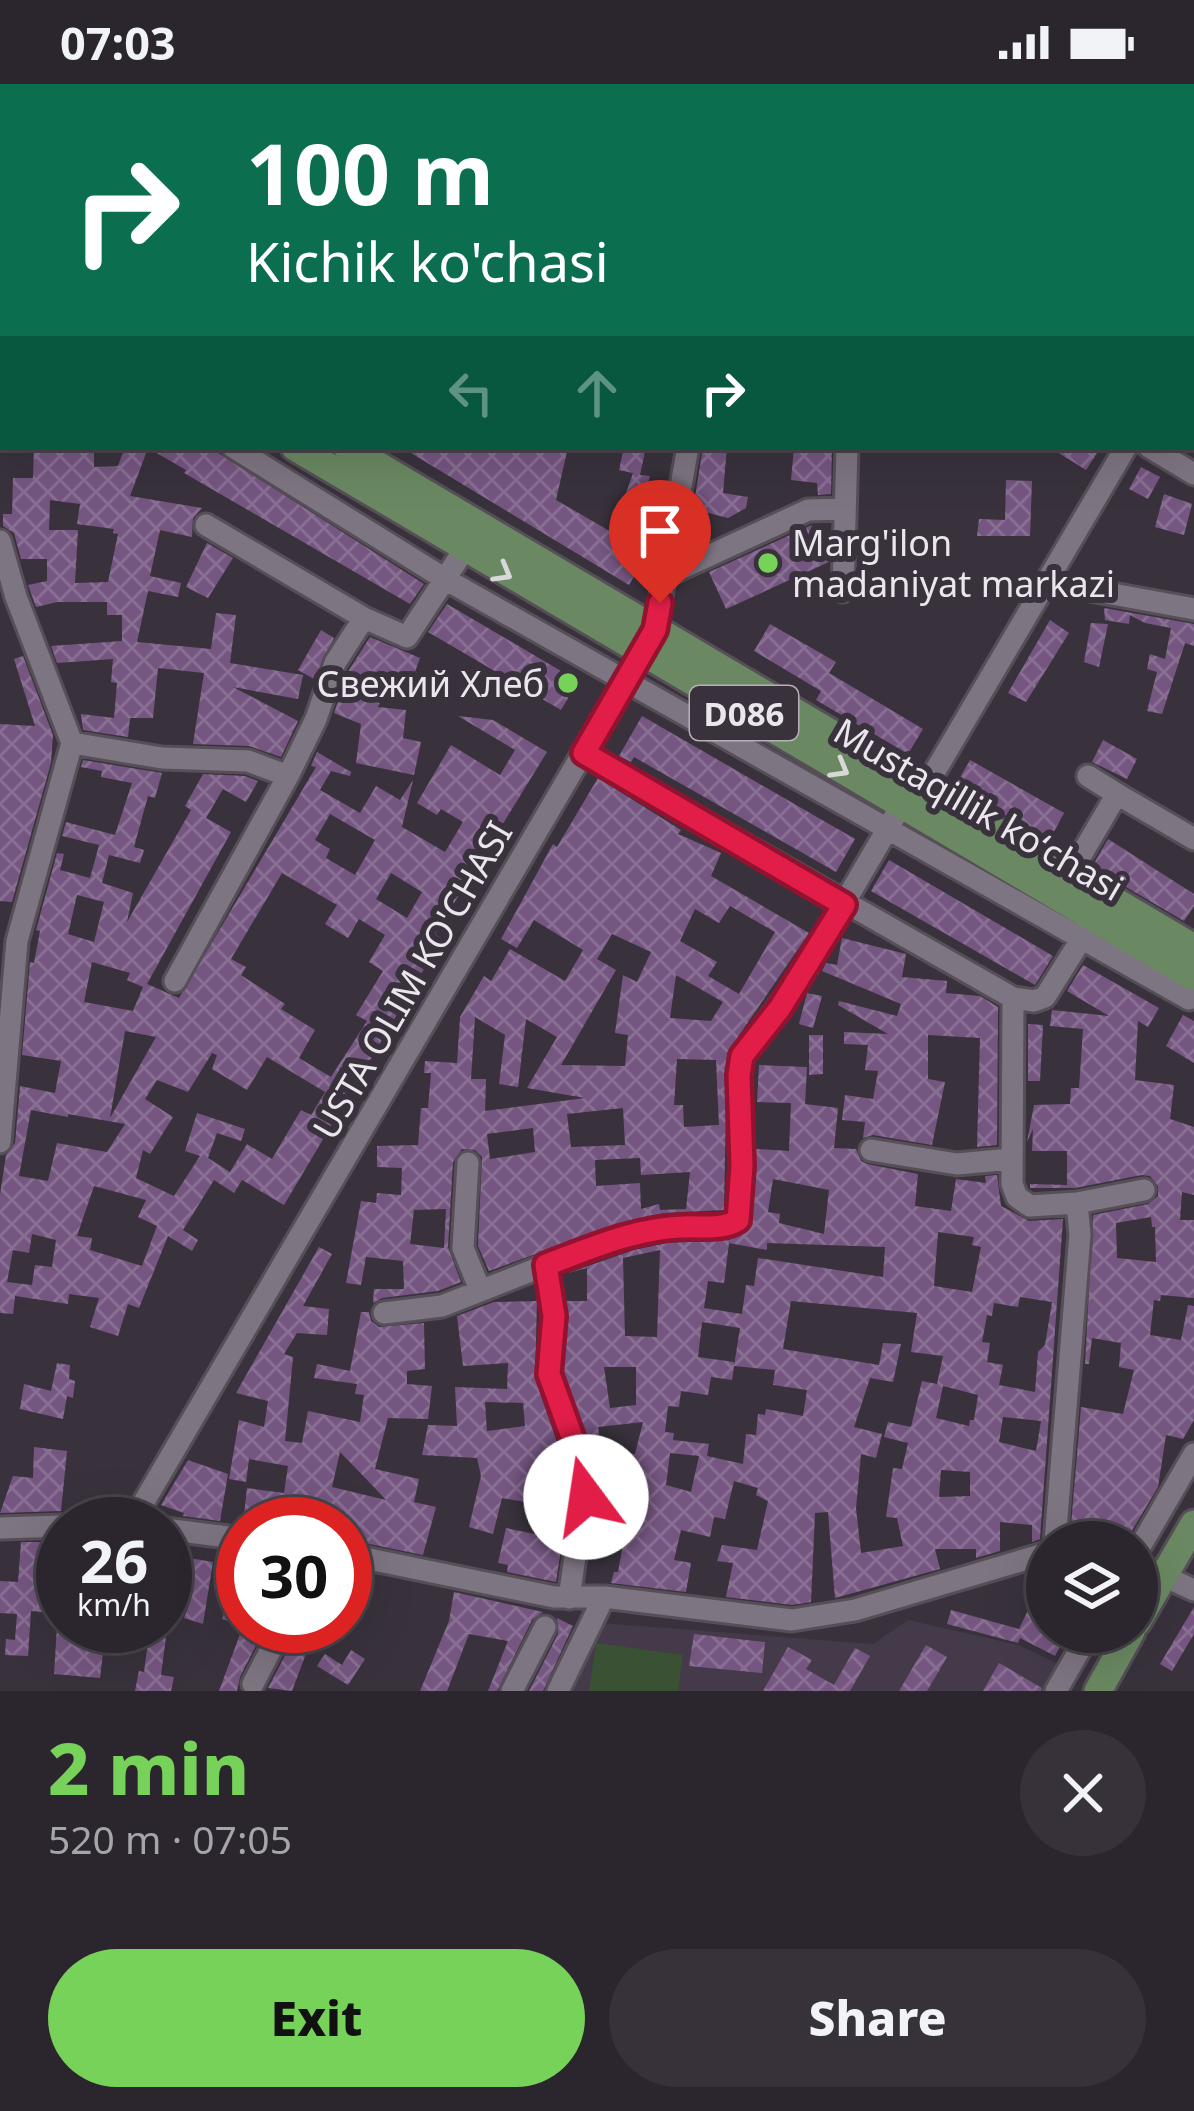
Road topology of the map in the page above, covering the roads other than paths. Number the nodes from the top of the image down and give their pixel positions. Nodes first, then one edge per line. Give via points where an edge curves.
1 (238, 450) edge
2 (300, 450) edge
3 (352, 450) edge
4 (687, 450) edge
5 (847, 450) edge
6 (1124, 450) edge
7 (1154, 450) edge
8 (1194, 473) edge
9 (845, 509) junction
10 (411, 518) junction
11 (206, 525) dead end
12 (0, 541) edge
13 (394, 548) junction
14 (464, 550) junction
15 (665, 576) junction
16 (445, 579) junction
17 (1047, 582) junction
18 (843, 590) dead end
19 (1194, 609) edge
20 (364, 618) junction
21 (648, 642) junction
22 (627, 681) junction
23 (72, 743) junction
24 (584, 753) junction
25 (288, 776) junction
26 (1088, 776) dead end
27 (1117, 794) junction
28 (905, 807) junction
29 (1194, 839) edge
30 (1070, 874) junction
31 (844, 905) junction
32 (1089, 928) junction
33 (8, 940) edge
34 (1194, 947) edge
35 (175, 981) dead end
36 (1191, 988) edge
37 (1013, 998) junction
38 (0, 1142) edge
39 (871, 1150) dead end
40 (1011, 1160) junction
41 (469, 1163) dead end
42 (1144, 1190) dead end
43 (1076, 1203) junction
44 (546, 1265) junction
45 (480, 1290) junction
46 (384, 1313) dead end
47 (1194, 1454) edge
48 (147, 1497) edge
49 (1057, 1521) edge
50 (1155, 1521) edge
51 (1194, 1524) edge
52 (36, 1527) edge
53 (0, 1528) edge
54 (372, 1559) edge
55 (1026, 1559) edge
56 (1158, 1574) edge
57 (1163, 1576) junction
58 (1158, 1585) edge
59 (1194, 1590) edge
60 (604, 1597) junction
61 (568, 1598) junction
62 (545, 1627) dead end
63 (270, 1653) edge
64 (1078, 1653) edge
65 (1119, 1653) edge
66 (254, 1684) dead end
67 (512, 1691) edge
68 (558, 1691) edge
69 (1056, 1691) edge
70 (1098, 1691) edge

1 - 13 street
2 - 10 main road, Mustaqillik koʻchasi / D086
3 - 21 main road, Mustaqillik koʻchasi / D086
4 - 15 street, USTA OLIM KO'CHASI
5 - 9 street
6 - 17 street
7 - 8 street
9 - 15 street via 808,510
9 - 18 street
10 - 13 street
10 - 14 main road, Mustaqillik koʻchasi / D086
11 - 20 street
12 - 23 street
13 - 16 street
14 - 16 street
14 -> 21 main road, Mustaqillik koʻchasi / D086
15 - 21 street, USTA OLIM KO'CHASI
16 - 20 street via 407,637
16 - 22 street
17 - 19 street
17 - 28 street
20 - 25 street via 335,663
21 - 22 street, USTA OLIM KO'CHASI
21 - 28 main road, Mustaqillik koʻchasi / D086
22 - 24 street, USTA OLIM KO'CHASI
22 - 28 street
23 - 25 street via 248,761
23 - 33 street
24 - 31 street
24 - 48 street, USTA OLIM KO'CHASI
25 - 35 street
26 - 27 street
27 - 29 street
27 - 30 street
28 - 30 main road, Mustaqillik koʻchasi / D086
28 - 31 street
28 - 32 main road, Mustaqillik koʻchasi / D086
30 - 34 main road, Mustaqillik koʻchasi / D086
31 - 37 street
31 - 44 street via 742,1056 738,1220 667,1227
32 - 36 main road, Mustaqillik koʻchasi / D086
32 - 37 street via 1045,997
33 - 38 street
37 - 40 street
39 - 40 street via 957,1163
40 - 43 street via 1021,1202
41 - 45 street via 464,1248
42 - 43 street
43 - 49 street
44 - 45 street
44 - 61 street via 554,1316 549,1374 586,1483
45 - 46 street via 442,1306
47 - 50 street
51 - 57 main road
52 - 53 street
54 - 61 street
55 - 60 street via 815,1618 764,1619
56 - 57 street
57 - 58 main road
57 - 59 street
60 - 61 street
60 - 68 street
62 - 67 street
63 - 66 street
64 - 69 street
65 - 70 main road

